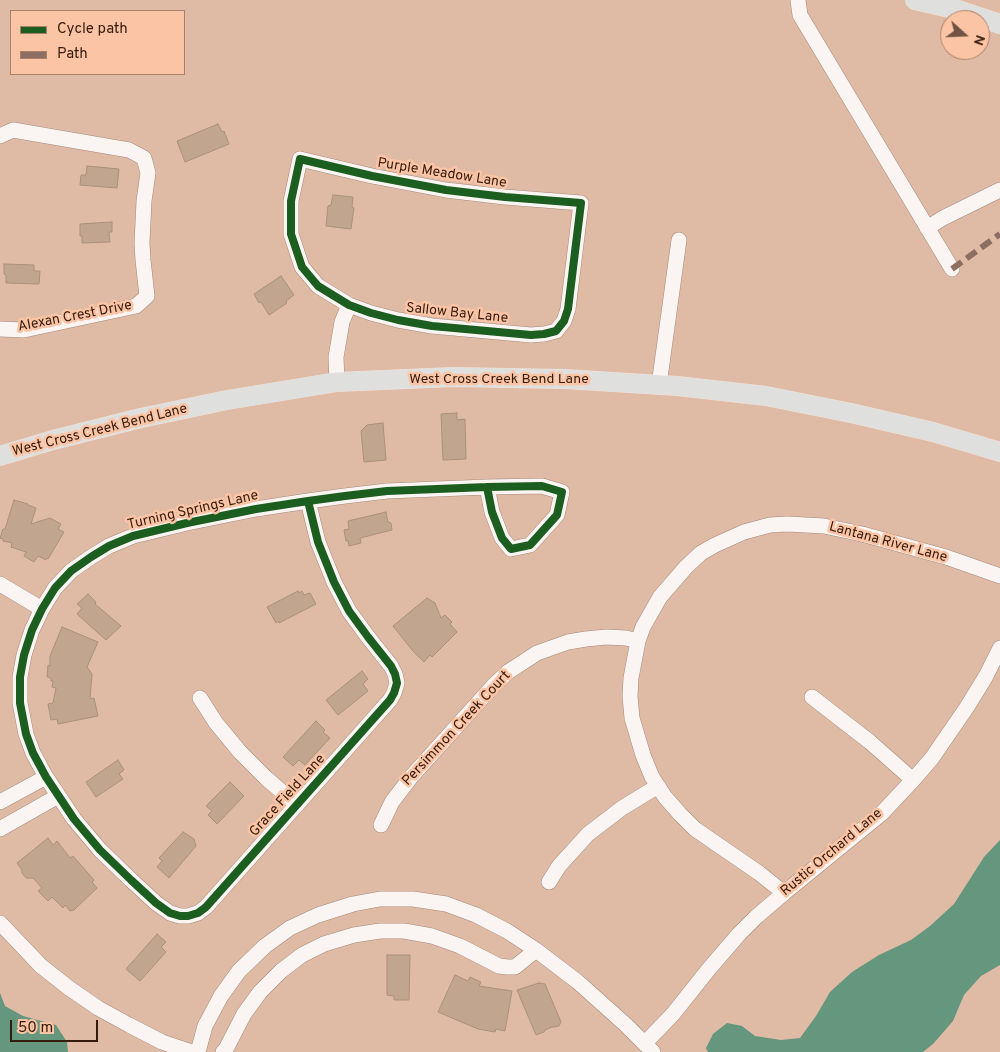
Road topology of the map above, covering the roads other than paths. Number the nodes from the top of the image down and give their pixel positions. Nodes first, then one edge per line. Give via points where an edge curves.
1 (798, 0) edge
2 (915, 0) edge
3 (1000, 24) edge
4 (0, 136) edge
5 (300, 159) joint
6 (1000, 190) edge
7 (927, 228) junction
8 (679, 240) dead end
9 (952, 269) dead end
10 (350, 305) junction
11 (0, 329) edge
12 (556, 331) joint
13 (337, 382) junction
14 (659, 385) junction
15 (1000, 452) edge
16 (0, 456) edge
17 (487, 487) junction
18 (308, 501) junction
19 (1000, 576) edge
20 (0, 584) edge
21 (42, 608) junction
22 (638, 641) junction
23 (1000, 648) edge
24 (200, 698) dead end
25 (812, 698) dead end
26 (46, 777) junction
27 (913, 780) junction
28 (658, 786) junction
29 (58, 796) junction
30 (0, 802) edge
31 (297, 805) junction
32 (381, 825) dead end
33 (0, 829) edge
34 (548, 882) dead end
35 (784, 893) junction
36 (188, 916) joint
37 (0, 923) edge
38 (536, 950) junction
39 (649, 1048) edge
40 (192, 1052) edge
41 (198, 1052) edge
42 (223, 1052) edge

1 - 7 street via 800,15
2 - 3 main road
4 - 11 street, Alexan Crest Drive via 13,130 129,150 144,158 148,173 142,243 147,296 136,306 24,330
5 - 10 street, Sallow Bay Lane via 291,201 291,234 302,267 318,286
5 - 12 street, Purple Meadow Lane via 446,190 582,203 568,309
6 - 7 street
7 - 9 street
8 - 14 street
10 - 12 street, Sallow Bay Lane via 398,320 432,326 531,334
10 - 13 street via 342,322 336,357
13 - 14 main road, West Cross Creek Bend Lane via 565,379
13 - 16 main road, West Cross Creek Bend Lane via 141,418
14 - 15 main road, West Cross Creek Bend Lane via 766,396 850,412
17 - 17 street, Turning Springs Lane via 502,538 511,549 530,545 557,515 562,492 542,486
17 - 18 street, Turning Springs Lane via 387,491
18 - 21 street, Turning Springs Lane via 187,523 125,539 71,571
18 - 31 street, Grace Field Lane via 318,542 334,582 349,611 391,666 396,683 390,700
19 - 22 street, Lantana River Lane via 862,534 824,526 770,525 744,532 701,553 660,597
20 - 21 street
21 - 26 street, Turning Springs Lane via 24,655 20,704 26,734
22 - 28 street, Lantana River Lane via 631,678 632,718 643,755
22 - 32 street, Persimmon Creek Court via 606,637 568,642 537,653 508,672 411,777 392,802
23 - 27 street, Rustic Orchard Lane via 968,707
24 - 31 street via 240,752
25 - 27 street
26 - 29 street, Turning Springs Lane
26 - 30 street
27 - 35 street, Rustic Orchard Lane via 881,814
28 - 34 street via 588,834
28 - 35 street, Lantana River Lane via 695,828
29 - 33 street
29 - 36 street, Turning Springs Lane via 100,850 156,903 170,913
31 - 36 street, Grace Field Lane via 206,907
35 - 39 street, Rustic Orchard Lane via 739,934
37 - 40 street via 41,966 98,1008 162,1042
38 - 39 street via 578,982
38 - 41 street via 476,915 446,904 413,899 380,899 353,904 290,928 265,946 239,971 221,996
38 - 42 street via 515,967 507,968 460,946 404,931 354,935 324,944 280,971 260,992

